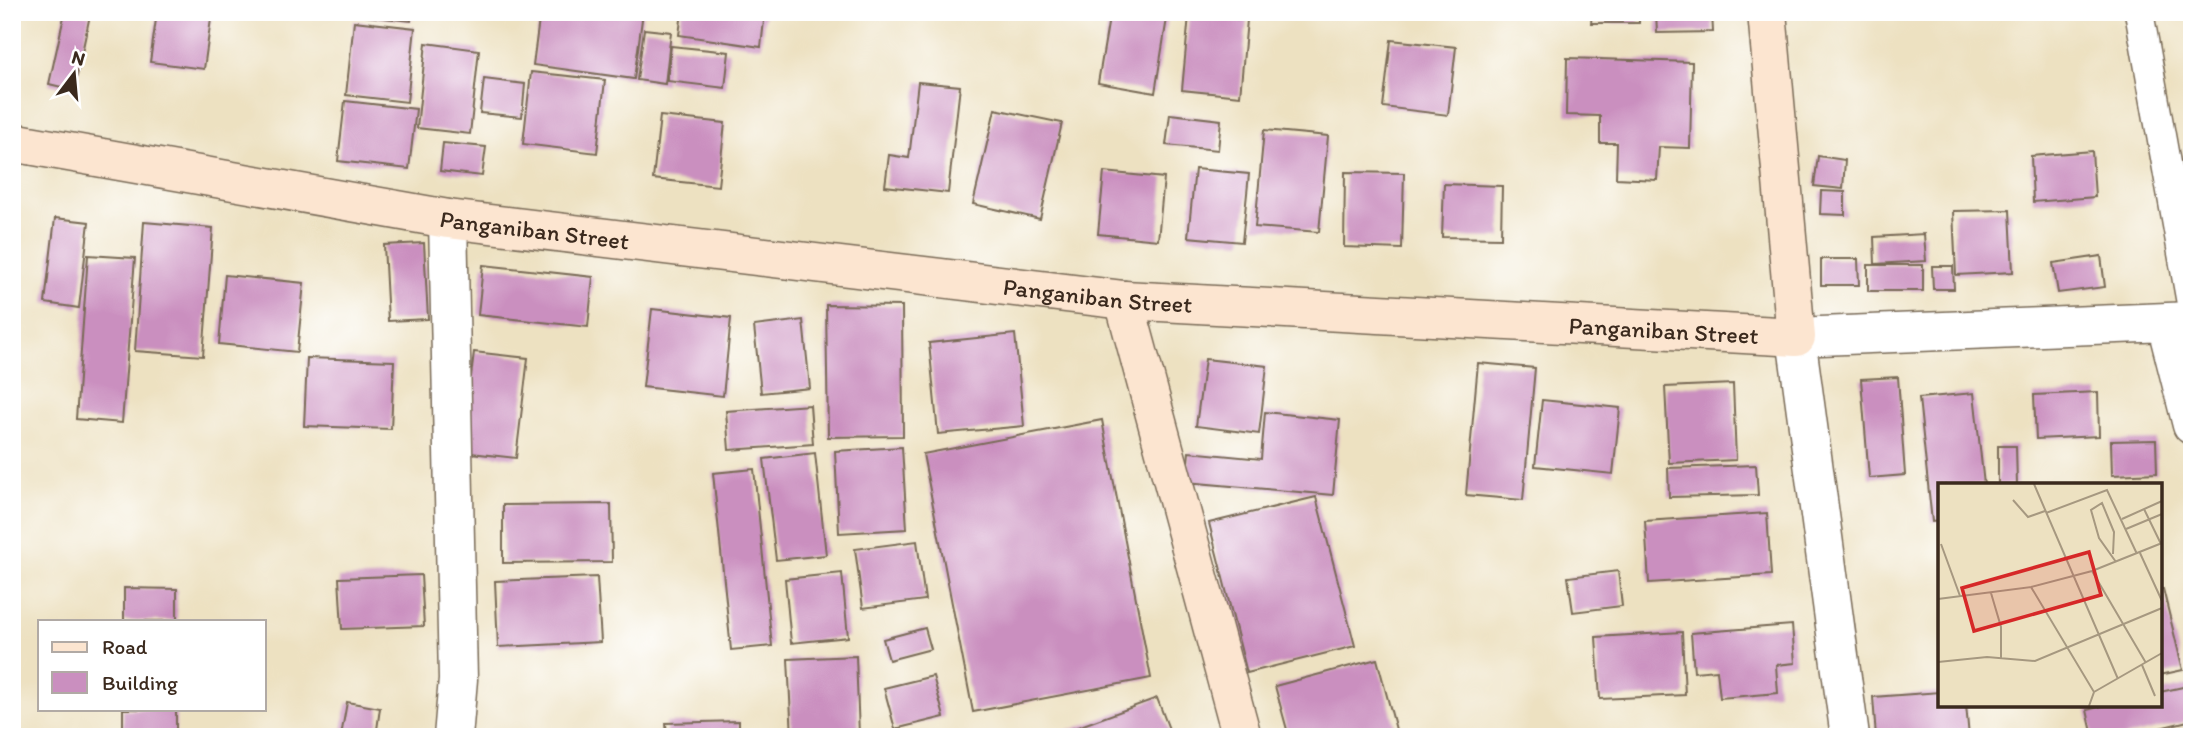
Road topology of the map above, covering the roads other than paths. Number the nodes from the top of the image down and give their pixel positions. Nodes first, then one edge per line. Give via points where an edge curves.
1 (1767, 12) edge
2 (2139, 12) edge
3 (12, 142) edge
4 (448, 219) junction
5 (1124, 300) junction
6 (2183, 318) edge
7 (1796, 337) junction
8 (2192, 425) edge
9 (453, 737) edge
10 (1242, 737) edge
11 (1850, 737) edge

1 - 7 main road
2 - 6 lane
3 - 4 main road, Panganiban Street
4 - 5 main road, Panganiban Street
4 - 9 street via 458,679
5 - 7 main road, Panganiban Street
5 - 10 main road
6 - 7 street, Panganiban Street
6 - 8 street
7 - 11 street

